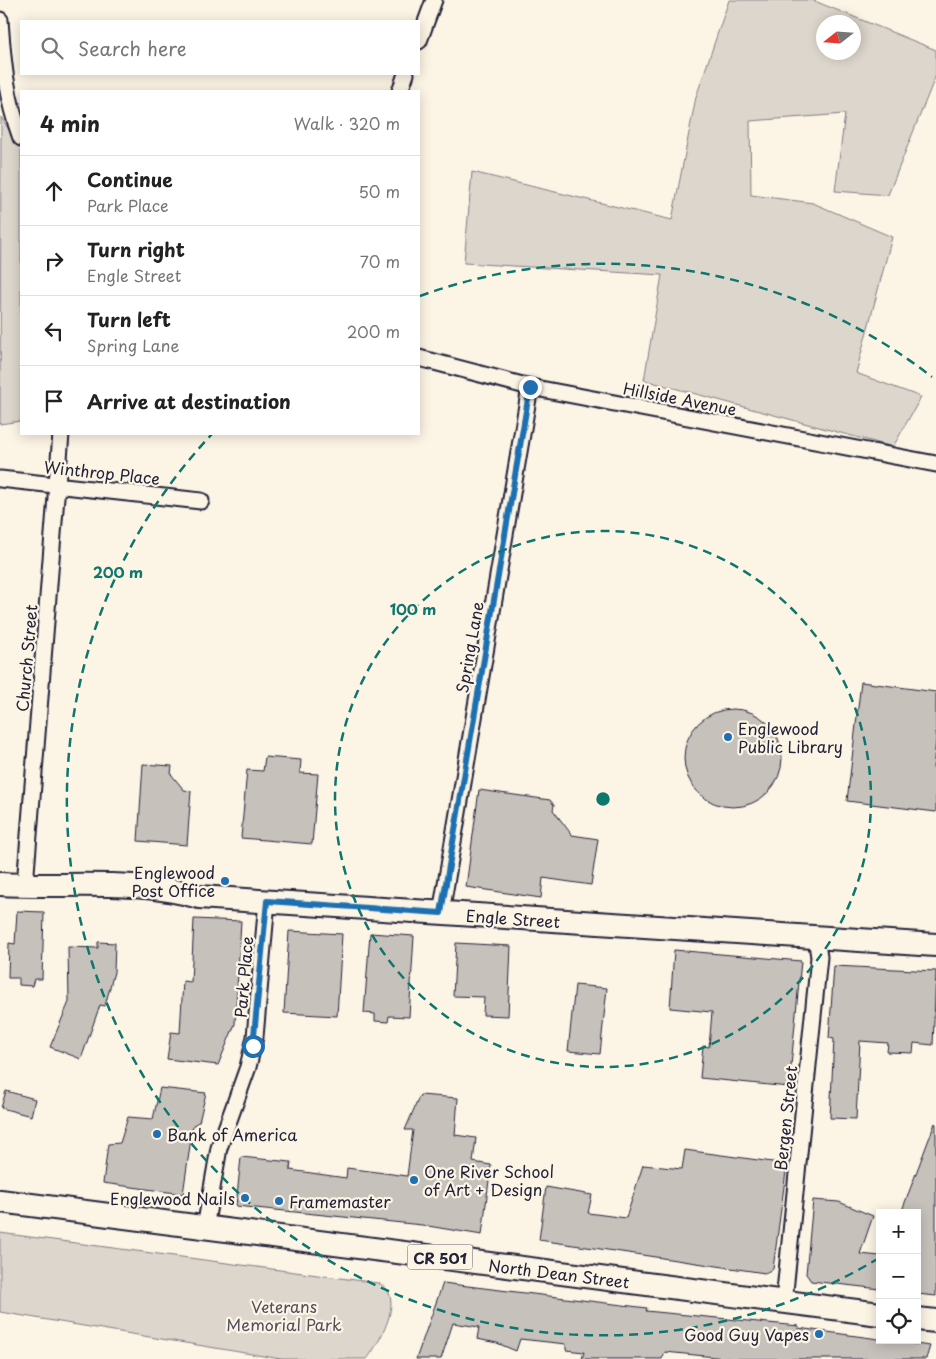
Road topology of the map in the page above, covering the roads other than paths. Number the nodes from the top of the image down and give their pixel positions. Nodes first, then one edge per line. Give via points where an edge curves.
1 (434, 0) edge
2 (0, 20) edge
3 (420, 38) edge
4 (406, 75) edge
5 (400, 90) edge
6 (20, 135) edge
7 (420, 358) edge
8 (530, 387) junction
9 (61, 435) edge
10 (936, 464) edge
11 (0, 479) edge
12 (57, 484) junction
13 (201, 501) dead end
14 (0, 884) edge
15 (25, 885) junction
16 (267, 901) junction
17 (441, 913) junction
18 (816, 937) junction
19 (936, 945) edge
20 (0, 1201) edge
21 (205, 1228) junction
22 (784, 1302) junction
23 (876, 1314) edge
24 (921, 1319) edge
25 (936, 1321) edge

1 - 3 street
2 - 6 street via 4,80
4 - 5 street
7 - 8 street, Hillside Avenue
8 - 10 street, Hillside Avenue
8 - 17 street, Spring Lane
9 - 12 street, Church Street
11 - 12 street, Winthrop Place
12 - 13 street, Winthrop Place
12 - 15 street, Church Street
14 - 15 main road, Engle Street
15 - 16 main road, Engle Street via 124,886 174,890 199,897
16 - 17 main road, Engle Street
16 - 21 street, Park Place via 253,1046 219,1148
17 - 18 main road, Engle Street
18 - 19 main road, Engle Street
18 - 22 street, Bergen Street via 819,957
20 - 21 main road, North Dean Street / CR 501
21 - 22 main road, North Dean Street / CR 501
22 - 23 main road, North Dean Street / CR 501
24 - 25 main road

